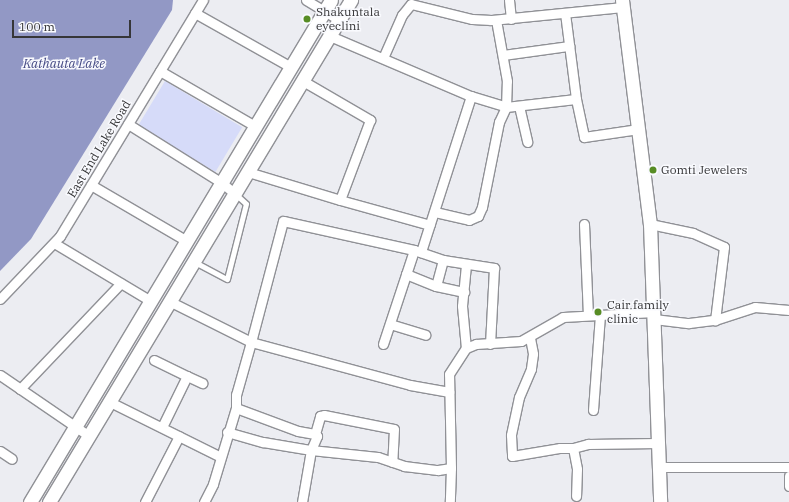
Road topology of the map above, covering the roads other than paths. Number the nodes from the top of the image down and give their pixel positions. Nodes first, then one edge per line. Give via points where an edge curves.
1 (203, 0) edge
2 (306, 0) edge
3 (351, 0) edge
4 (509, 0) edge
5 (412, 2) edge
6 (622, 3) edge
7 (328, 6) edge
8 (195, 13) junction
9 (565, 13) junction
10 (511, 19) junction
11 (339, 20) junction
12 (496, 20) junction
13 (330, 36) junction
14 (569, 46) junction
15 (502, 55) junction
16 (383, 58) junction
17 (291, 67) junction
18 (160, 71) junction
19 (303, 81) junction
20 (471, 96) junction
21 (576, 99) junction
22 (518, 106) junction
23 (506, 107) junction
24 (128, 124) junction
25 (255, 126) junction
26 (638, 129) junction
27 (527, 142) dead end
28 (248, 172) junction
29 (222, 183) junction
30 (91, 185) junction
31 (235, 194) junction
32 (340, 200) junction
33 (435, 212) junction
34 (584, 224) dead end
35 (650, 224) junction
36 (430, 225) junction
37 (187, 241) junction
38 (54, 243) junction
39 (417, 251) junction
40 (443, 260) junction
41 (195, 262) junction
42 (466, 265) junction
43 (406, 274) junction
44 (121, 283) junction
45 (436, 286) junction
46 (464, 292) junction
47 (0, 299) edge
48 (151, 301) junction
49 (171, 302) junction
50 (789, 310) edge
51 (600, 314) junction
52 (588, 315) junction
53 (654, 315) junction
54 (714, 320) junction
55 (390, 324) junction
56 (426, 335) dead end
57 (530, 338) junction
58 (251, 342) junction
59 (383, 344) dead end
60 (490, 344) junction
61 (466, 348) junction
62 (154, 360) dead end
63 (0, 375) edge
64 (187, 376) junction
65 (202, 383) dead end
66 (20, 389) junction
67 (449, 392) junction
68 (110, 402) junction
69 (236, 408) junction
70 (593, 410) dead end
71 (75, 427) junction
72 (162, 427) junction
73 (226, 432) junction
74 (315, 434) junction
75 (89, 436) junction
76 (180, 436) junction
77 (658, 443) junction
78 (573, 448) junction
79 (311, 450) junction
80 (0, 451) edge
81 (219, 456) junction
82 (12, 460) dead end
83 (392, 462) junction
84 (659, 467) junction
85 (789, 467) edge
86 (451, 468) junction
87 (789, 476) edge
88 (789, 486) edge
89 (576, 496) dead end
90 (30, 502) edge
91 (49, 502) edge
92 (145, 502) edge
93 (204, 502) edge
94 (302, 502) edge
95 (450, 502) edge
96 (660, 502) edge

1 - 8 street, East End Lake Road
2 - 7 street
3 - 11 street
4 - 10 street
5 - 12 street via 472,19
5 - 16 street via 402,15
6 - 9 street
6 - 26 street
7 - 11 street
7 - 17 street
8 - 17 street
8 - 18 street, East End Lake Road
9 - 10 street
9 - 14 street
10 - 12 street
11 - 13 street
12 - 15 street
13 - 16 street
13 - 19 street
14 - 15 street
14 - 21 street
15 - 23 street via 507,82
16 - 20 street
17 - 25 street
18 - 24 street, East End Lake Road
18 - 25 street
19 - 28 street
19 - 32 street via 370,120
20 - 23 street
20 - 33 street
21 - 22 street
21 - 26 street via 584,137
22 - 23 street
22 - 27 street
23 - 33 street via 499,122 478,216 469,220
24 - 29 street
24 - 30 street, East End Lake Road
25 - 29 street
26 - 35 street
28 - 31 street
28 - 32 street
29 - 31 street
29 - 37 street
30 - 37 street
30 - 38 street, East End Lake Road
31 - 41 street
31 - 41 lane via 246,204 227,279
32 - 36 street
33 - 36 street
34 - 52 street
35 - 53 street
35 - 54 street via 693,233 724,247
36 - 39 street
37 - 48 street
38 - 44 street
38 - 47 street, East End Lake Road
39 - 40 street
39 - 43 street
39 - 58 street via 283,221
40 - 42 street
40 - 45 street
41 - 49 street
42 - 46 street
42 - 60 street via 494,268
43 - 45 street
43 - 55 street
44 - 48 street
44 - 66 street
45 - 46 street
46 - 61 street via 462,306
48 - 71 street
49 - 58 street
49 - 68 street
50 - 54 street via 755,306
51 - 52 street
51 - 53 street
51 - 70 street
52 - 57 street via 555,319
53 - 54 street via 689,324
53 - 77 street
55 - 56 street
55 - 59 street
57 - 60 street via 511,344
57 - 78 street via 533,354 519,397 511,435 512,456
58 - 67 street via 410,385
58 - 69 street via 236,395
60 - 61 street via 476,344
61 - 67 street via 449,374
62 - 64 street
63 - 66 street
64 - 65 street
64 - 72 street
66 - 71 street
67 - 86 street
68 - 72 street
68 - 75 street
69 - 73 street
69 - 74 street via 298,431
71 - 75 street
71 - 90 street
72 - 76 street
73 - 79 street via 263,442
73 - 81 street
74 - 79 street via 317,436
74 - 83 street via 320,416 324,415 394,429
75 - 91 street
76 - 81 street
76 - 92 street
77 - 78 street via 588,444
77 - 84 street
78 - 89 street via 577,469
79 - 83 street via 378,457
79 - 94 street
80 - 82 street
81 - 93 street via 212,484
83 - 86 street via 438,470
84 - 85 street
84 - 96 street
86 - 95 street
87 - 88 street

